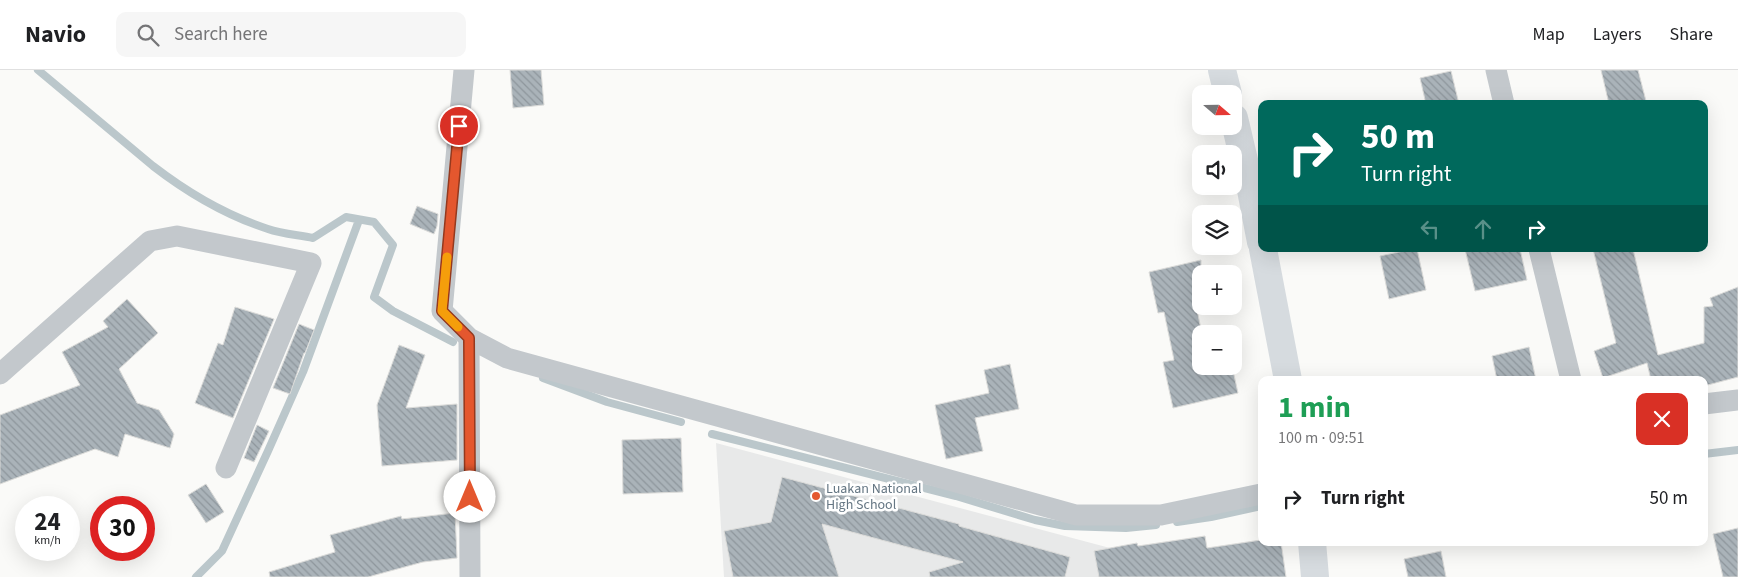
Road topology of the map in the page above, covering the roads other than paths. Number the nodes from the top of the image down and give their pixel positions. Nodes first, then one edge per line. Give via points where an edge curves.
1 (464, 70) edge
2 (1222, 70) edge
3 (1496, 70) edge
4 (1226, 85) edge
5 (1503, 100) edge
6 (1238, 135) edge
7 (1258, 226) edge
8 (1264, 252) edge
9 (1540, 252) edge
10 (469, 338) junction
11 (0, 374) edge
12 (1287, 376) edge
13 (1570, 376) edge
14 (1738, 400) edge
15 (1708, 404) edge
16 (226, 468) dead end
17 (1258, 495) edge
18 (1312, 546) edge
19 (470, 577) edge
20 (1315, 577) edge

1 - 10 street via 442,311
2 - 4 highway
3 - 5 street
6 - 7 highway
8 - 12 highway
9 - 13 street
10 - 17 street via 506,358 1076,515 1161,514
10 - 19 street
11 - 16 street via 150,241 177,236 311,263
14 - 15 street
18 - 20 highway

